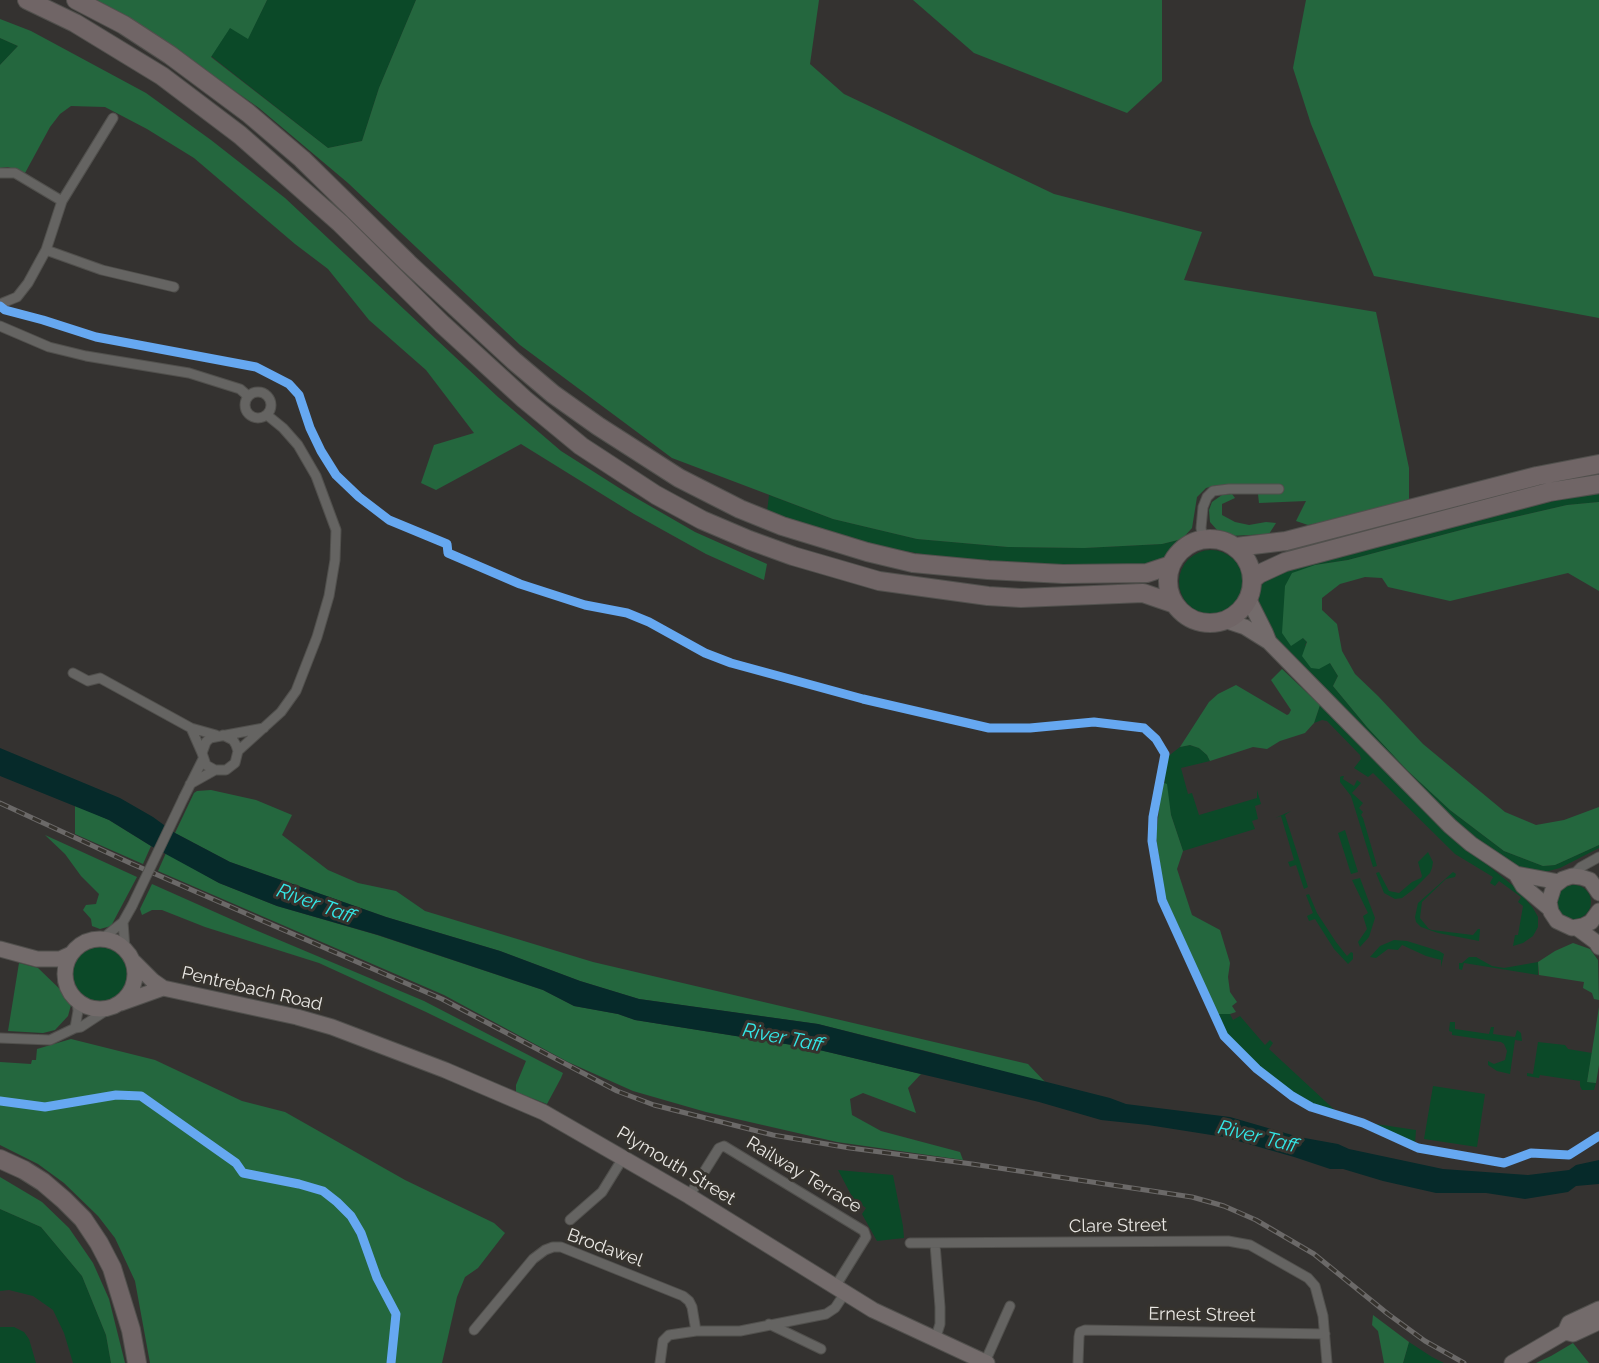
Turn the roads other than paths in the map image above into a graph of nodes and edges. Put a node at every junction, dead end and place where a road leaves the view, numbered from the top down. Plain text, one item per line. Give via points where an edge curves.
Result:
1 (27, 0) edge
2 (76, 0) edge
3 (113, 118) dead end
4 (0, 173) edge
5 (62, 201) junction
6 (46, 250) junction
7 (174, 287) dead end
8 (0, 304) edge
9 (0, 326) edge
10 (248, 396) junction
11 (267, 415) junction
12 (1599, 464) edge
13 (1599, 484) edge
14 (1279, 489) dead end
15 (1203, 539) junction
16 (1236, 547) junction
17 (1171, 565) junction
18 (1252, 580) junction
19 (1248, 598) junction
20 (1175, 604) junction
21 (1224, 620) junction
22 (1269, 642) junction
23 (73, 673) dead end
24 (190, 728) junction
25 (264, 728) junction
26 (219, 735) junction
27 (238, 751) junction
28 (202, 756) junction
29 (215, 770) junction
30 (190, 784) junction
31 (1599, 857) edge
32 (1516, 874) junction
33 (1566, 879) junction
34 (1598, 887) edge
35 (1550, 908) junction
36 (1599, 910) edge
37 (123, 922) junction
38 (1577, 928) junction
39 (102, 939) junction
40 (1599, 947) edge
41 (0, 949) edge
42 (125, 949) junction
43 (71, 954) junction
44 (37, 959) junction
45 (134, 962) junction
46 (163, 988) junction
47 (74, 996) junction
48 (115, 1005) junction
49 (75, 1028) junction
50 (333, 1028) joint
51 (0, 1038) edge
52 (623, 1158) junction
53 (0, 1159) edge
54 (689, 1196) junction
55 (570, 1220) dead end
56 (910, 1244) dead end
57 (934, 1244) junction
58 (840, 1290) junction
59 (1010, 1306) dead end
60 (1599, 1309) edge
61 (1599, 1322) edge
62 (769, 1324) junction
63 (474, 1330) dead end
64 (696, 1331) junction
65 (1565, 1332) junction
66 (1325, 1334) junction
67 (935, 1340) junction
68 (821, 1349) dead end
69 (137, 1363) edge
70 (660, 1363) edge
71 (986, 1363) edge
72 (1078, 1363) edge
73 (1327, 1363) edge
74 (1512, 1363) edge

1 - 20 highway via 75,23 162,76 231,128 291,178 532,406 581,446 702,520 793,556 879,581 1021,598 1143,593
2 - 17 highway via 170,55 248,113 302,159 514,361 598,426 679,478 782,526 914,562 1063,574 1147,573
3 - 5 street
4 - 5 street via 15,173
5 - 6 street
6 - 7 street via 102,270
6 - 8 street via 17,297
9 - 10 street via 49,347 189,372 240,389
10 - 11 street via 248,414 259,418
10 - 11 street via 260,392 268,396 272,403
11 - 25 street via 298,445 316,476 336,530 329,596 308,665 296,691
12 - 16 highway via 1537,476 1286,541
13 - 18 highway via 1550,492 1285,562
14 - 15 street via 1214,491 1203,507
15 - 16 highway
15 - 17 highway via 1183,549
16 - 18 highway via 1246,560
17 - 20 highway via 1169,592
18 - 19 highway
19 - 21 highway
19 - 22 main road
20 - 21 highway via 1195,620
21 - 22 main road
22 - 32 main road via 1450,826
23 - 24 street via 88,681 100,678
24 - 26 street
24 - 28 street
25 - 26 street
25 - 27 street
26 - 27 street via 233,740
26 - 28 street via 206,742
27 - 29 street via 231,768
28 - 29 street
28 - 30 street
29 - 30 street
30 - 37 street, bridge
31 - 33 street
32 - 33 main road
32 - 35 main road via 1523,886
33 - 34 main road via 1581,877
33 - 35 main road via 1551,892
35 - 38 main road via 1557,921
36 - 38 main road via 1591,922
37 - 39 street
37 - 42 street
38 - 40 main road
39 - 42 main road
39 - 43 main road via 86,942
41 - 44 main road
42 - 45 main road
43 - 44 main road via 60,959
43 - 47 main road via 65,975
44 - 47 main road
45 - 46 main road, Pentrebach Road
45 - 48 main road via 133,986
46 - 48 main road, Pentrebach Road
46 - 50 main road, Pentrebach Road
47 - 48 main road via 88,1007
47 - 49 street via 78,1011
48 - 49 street
49 - 51 street via 50,1040
50 - 52 main road, Plymouth Street via 522,1102
52 - 54 main road, Plymouth Street
52 - 55 street via 602,1192
53 - 69 highway via 50,1188 83,1220 99,1243 112,1268
54 - 58 main road, Plymouth Street
54 - 58 street, Railway Terrace via 718,1148 724,1146 864,1231 866,1237
56 - 57 street, Clare Street
57 - 66 street, Clare Street via 1228,1241 1250,1245 1308,1278 1315,1286
57 - 67 street via 940,1307
58 - 62 street via 831,1312
58 - 67 main road, Plymouth Street
59 - 71 street
60 - 65 main road via 1569,1323
61 - 65 main road via 1573,1334
62 - 64 street via 740,1331
62 - 68 street
63 - 64 street, Brodawel via 533,1259 545,1250 561,1247 683,1296 692,1307
64 - 70 street via 669,1335 663,1341
65 - 74 main road
66 - 72 street, Ernest Street via 1085,1330 1080,1332
66 - 73 street
67 - 71 main road, Plymouth Street

